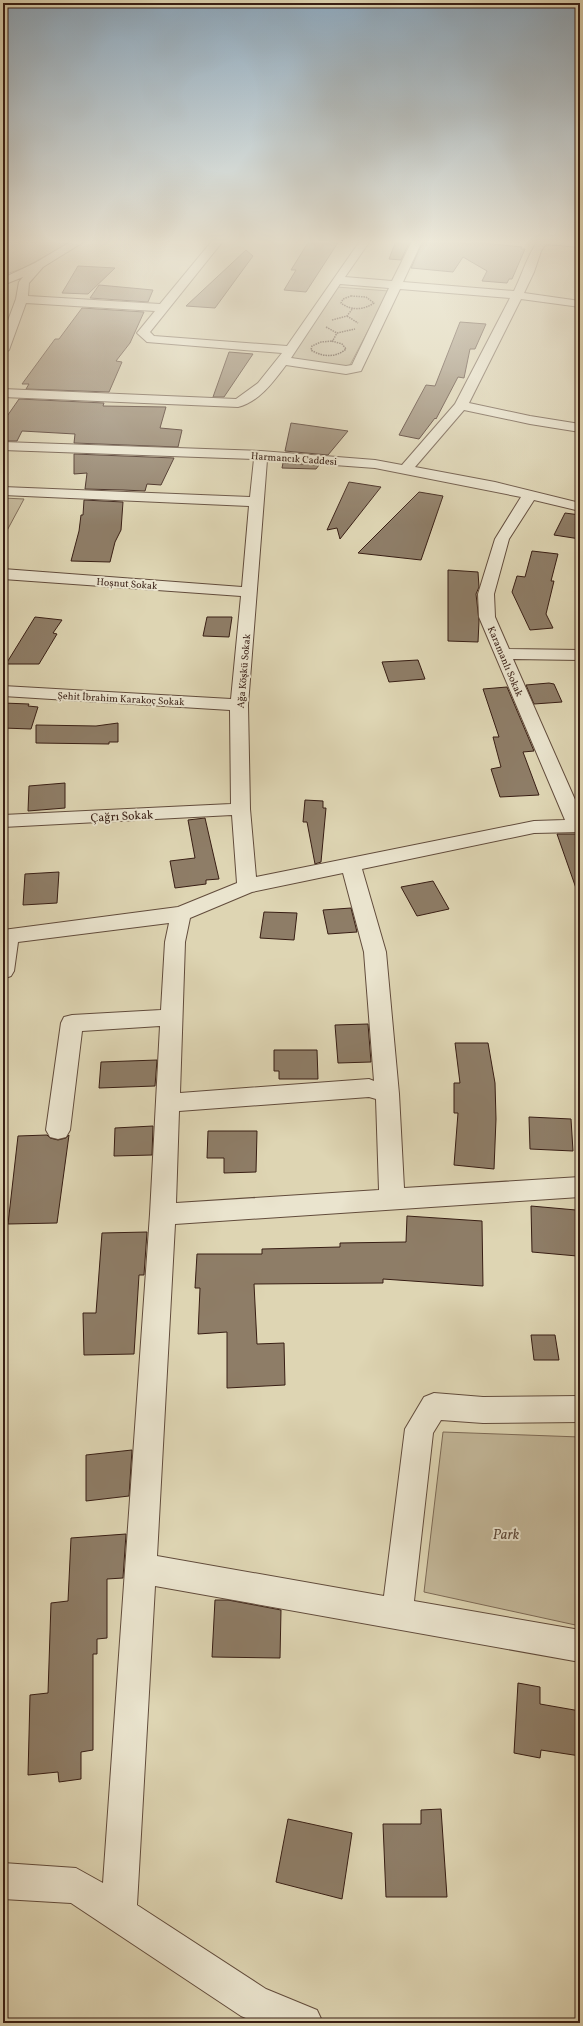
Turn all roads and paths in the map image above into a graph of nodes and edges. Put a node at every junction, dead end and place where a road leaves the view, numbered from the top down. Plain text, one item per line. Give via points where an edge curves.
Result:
1 (8, 336) edge
2 (147, 336) edge
3 (300, 336) edge
4 (336, 336) edge
5 (372, 336) edge
6 (496, 336) edge
7 (332, 342) junction
8 (3, 350) edge
9 (287, 355) junction
10 (3, 393) edge
11 (461, 405) junction
12 (580, 428) edge
13 (3, 446) edge
14 (261, 455) junction
15 (406, 469) junction
16 (3, 491) edge
17 (530, 494) junction
18 (258, 502) junction
19 (580, 506) edge
20 (3, 574) edge
21 (250, 592) junction
22 (503, 654) junction
23 (580, 655) edge
24 (3, 691) edge
25 (239, 705) junction
26 (241, 809) junction
27 (3, 821) edge
28 (579, 826) edge
29 (351, 865) junction
30 (247, 886) junction
31 (181, 914) junction
32 (5, 937) edge
33 (3, 971) edge
34 (172, 1017) junction
35 (387, 1094) junction
36 (168, 1103) junction
37 (58, 1130) dead end
38 (580, 1187) edge
39 (392, 1199) junction
40 (163, 1214) junction
41 (580, 1409) edge
42 (141, 1568) junction
43 (397, 1613) junction
44 (580, 1646) edge
45 (3, 1881) edge
46 (119, 1915) junction
47 (304, 2023) edge

1 - 8 street
2 - 9 street via 152,339
3 - 9 street
4 - 7 path
5 - 9 street via 357,368 346,370
6 - 11 street
7 - 7 path via 318,343 311,348 315,353 326,355 345,351 343,344
9 - 10 street via 247,400 238,403
11 - 12 street
11 - 15 street
13 - 14 street, Harmancık Caddesi
14 - 15 street, Harmancık Caddesi
14 - 18 street, Ağa Köşkü Sokak
15 - 17 street, Harmancık Caddesi
16 - 18 street
17 - 19 street, Harmancık Caddesi
17 - 22 street, Karamanlı Sokak via 502,540 486,594 487,617
18 - 21 street, Ağa Köşkü Sokak
20 - 21 street, Hoşnut Sokak
21 - 25 street, Ağa Köşkü Sokak
22 - 23 street
22 - 28 street, Karamanlı Sokak
24 - 25 street, Şehit İbrahim Karakoç Sokak
25 - 26 street, Ağa Köşkü Sokak
26 - 27 street, Çağrı Sokak
26 - 30 street, Ağa Köşkü Sokak
28 - 29 street via 534,827
29 - 30 street
29 - 35 street via 375,952
30 - 31 street
31 - 32 street
31 - 34 street via 175,942
32 - 33 street
34 - 36 street
34 - 37 street via 72,1023
35 - 36 street via 369,1088
35 - 39 street
36 - 40 street
38 - 39 street
39 - 40 street
40 - 42 street
41 - 43 street via 483,1410 434,1406 420,1429
42 - 43 street
42 - 46 street
43 - 44 street
45 - 46 street via 76,1886
46 - 47 street via 254,2003

